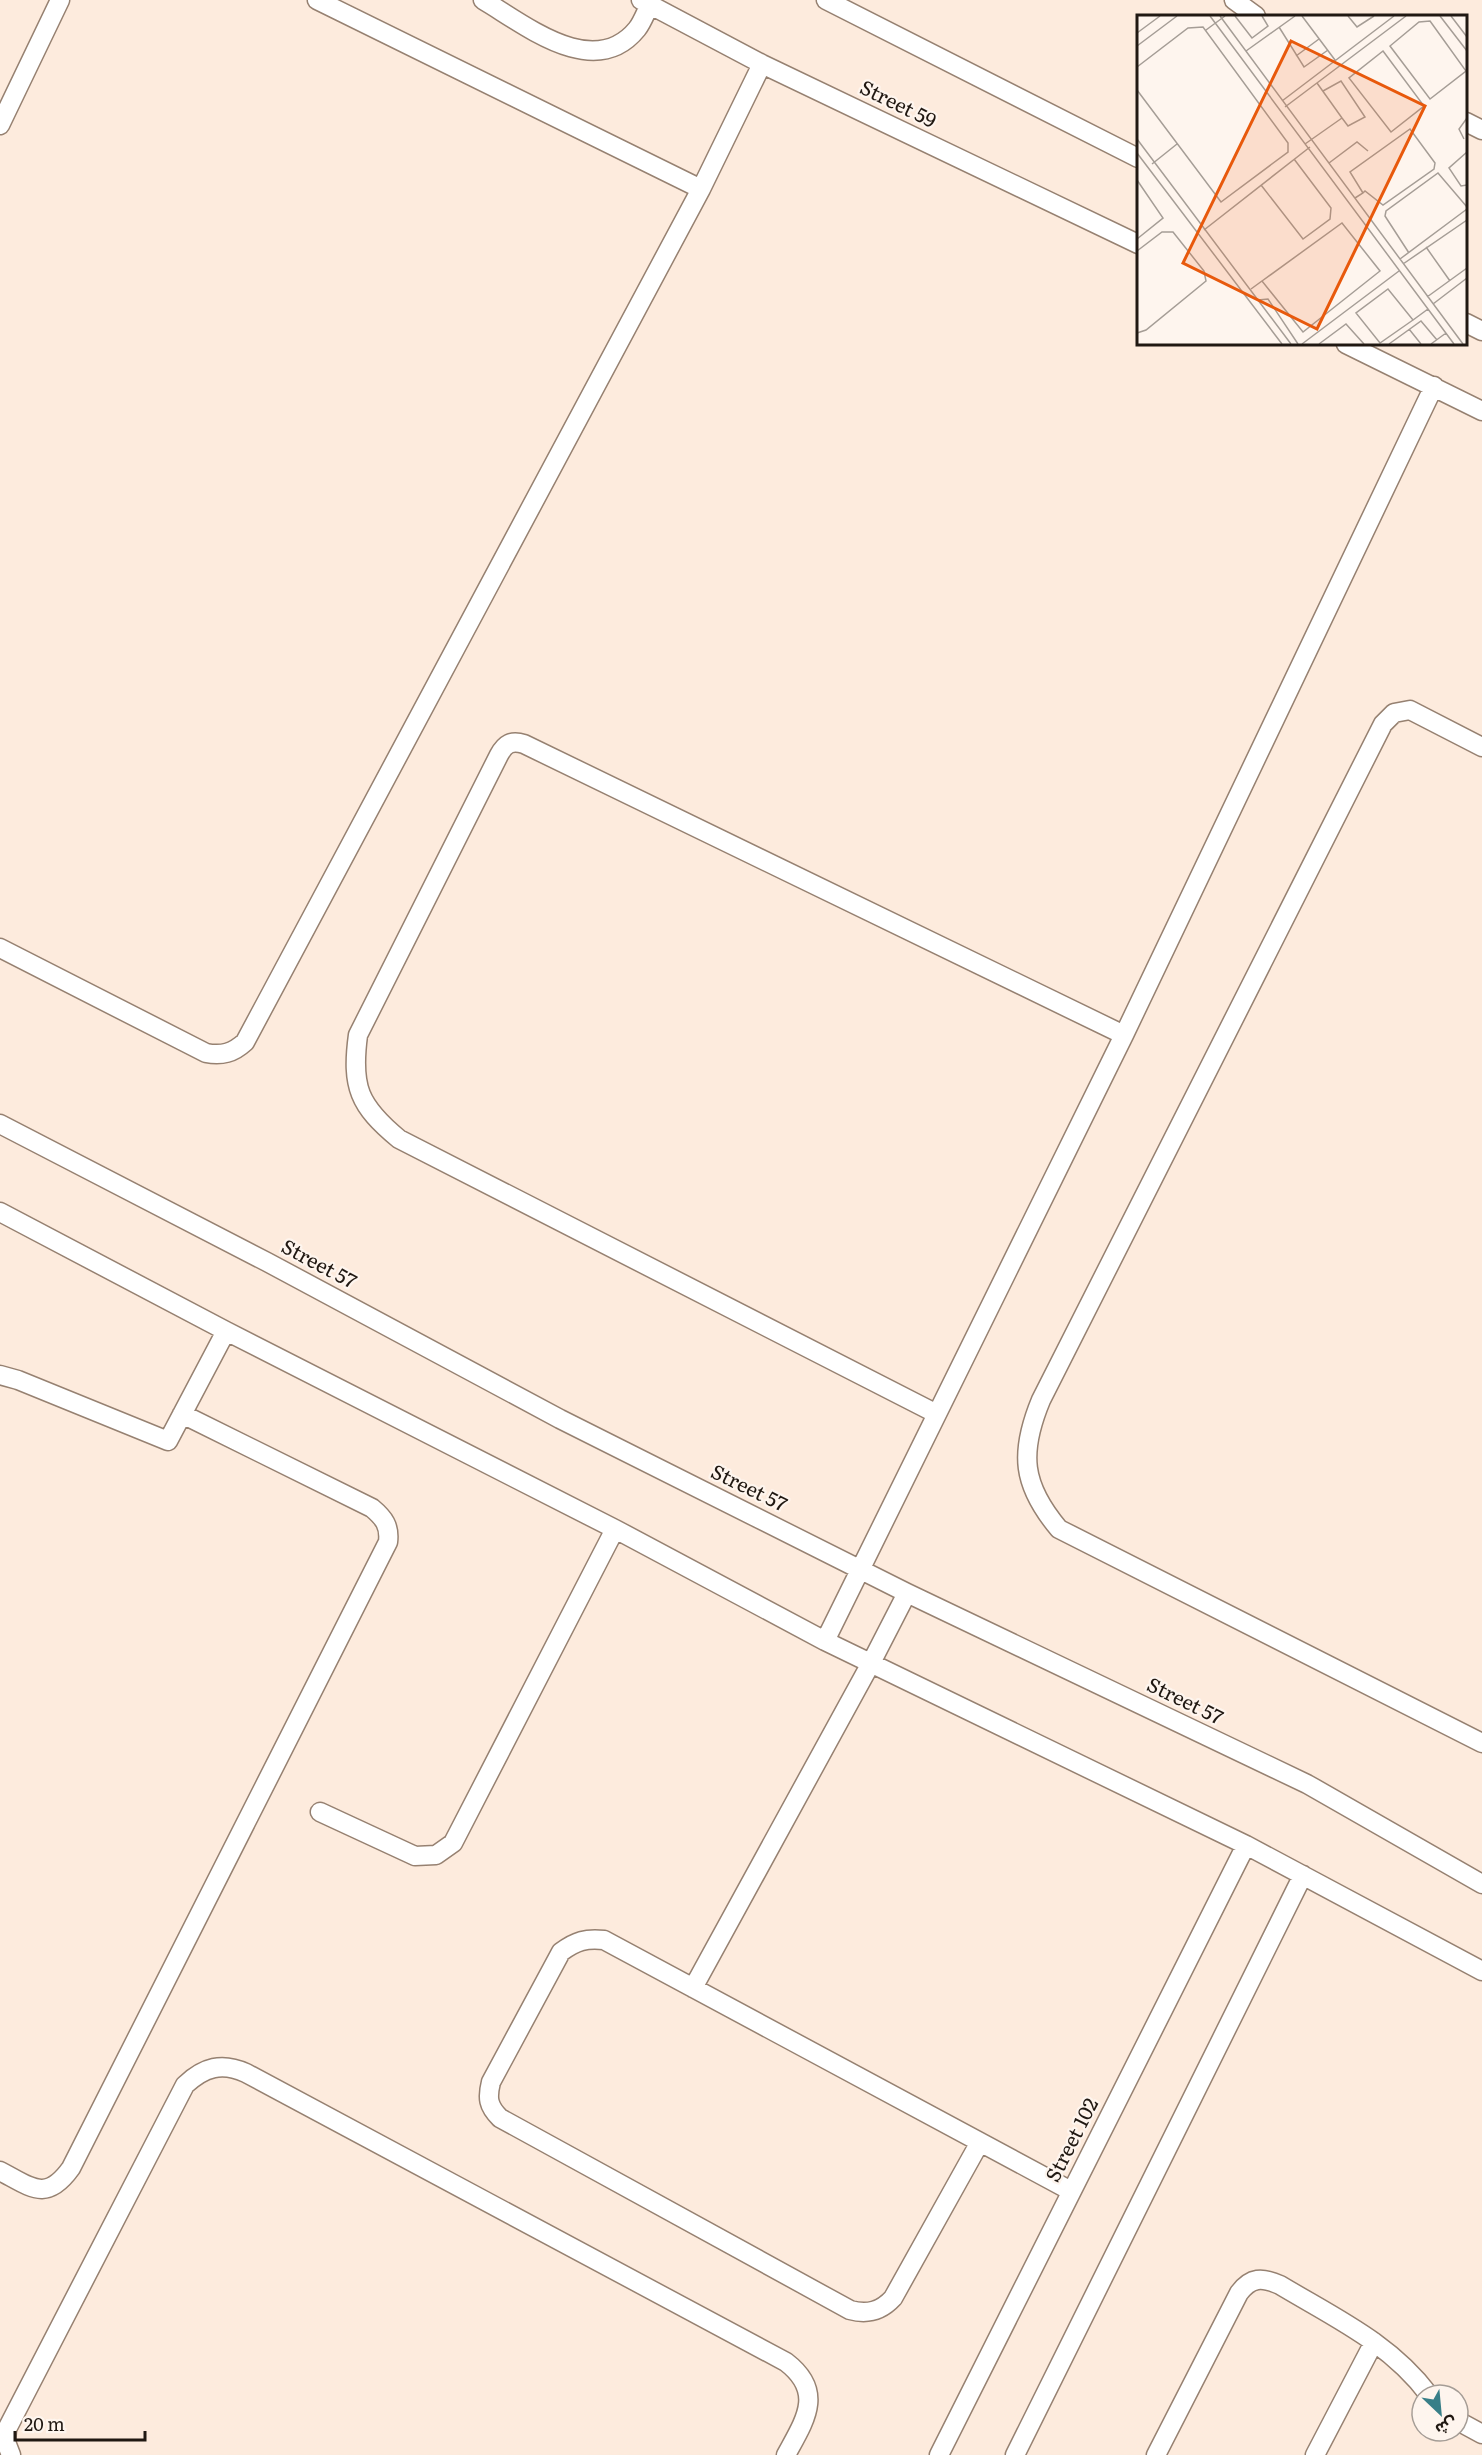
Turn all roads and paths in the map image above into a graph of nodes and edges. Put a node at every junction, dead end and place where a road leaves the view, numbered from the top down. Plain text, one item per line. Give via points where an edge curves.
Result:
1 (60, 0) edge
2 (317, 0) edge
3 (483, 0) edge
4 (826, 0) edge
5 (1234, 0) edge
6 (645, 2) edge
7 (1255, 15) edge
8 (762, 63) junction
9 (1467, 122) edge
10 (0, 125) edge
11 (1482, 130) edge
12 (1137, 157) edge
13 (701, 189) junction
14 (1137, 244) edge
15 (1467, 324) edge
16 (1482, 332) edge
17 (1348, 345) edge
18 (1434, 386) junction
19 (1482, 411) edge
20 (1482, 747) edge
21 (0, 948) edge
22 (1124, 1035) junction
23 (0, 1124) edge
24 (0, 1212) edge
25 (226, 1331) junction
26 (0, 1375) edge
27 (182, 1414) junction
28 (937, 1414) junction
29 (615, 1529) junction
30 (861, 1569) junction
31 (907, 1593) junction
32 (825, 1641) junction
33 (871, 1663) junction
34 (1482, 1743) edge
35 (320, 1812) dead end
36 (1246, 1845) junction
37 (1303, 1875) junction
38 (1482, 1884) edge
39 (1482, 1971) edge
40 (693, 1988) junction
41 (980, 2142) junction
42 (0, 2170) edge
43 (1071, 2191) junction
44 (1374, 2342) junction
45 (1419, 2383) edge
46 (11, 2455) edge
47 (786, 2455) edge
48 (939, 2455) edge
49 (1015, 2455) edge
50 (1156, 2455) edge
51 (1315, 2455) edge

1 - 10 lane
2 - 13 lane
3 - 6 lane via 567,48 586,52 605,50 622,42 637,29
4 - 12 lane
5 - 7 lane
6 - 8 lane, Street 59
8 - 13 lane
8 - 14 lane, Street 59
9 - 11 lane
13 - 21 lane via 245,1042 227,1053 207,1053
15 - 16 lane
17 - 18 lane
18 - 19 lane
18 - 22 lane
20 - 34 lane via 1410,710 1394,713 1383,724 1041,1400 1030,1426 1026,1454 1030,1482 1041,1508 1059,1529
22 - 28 lane
22 - 28 lane via 514,742 504,746 499,755 358,1035 354,1065 360,1094 376,1120 399,1139
23 - 30 lane, Street 57 via 560,1419
24 - 25 lane
25 - 27 lane
25 - 29 lane
26 - 27 lane via 168,1441
27 - 42 lane via 372,1508 386,1523 388,1542 70,2168 56,2186 46,2190 35,2189
28 - 30 lane
29 - 32 lane
29 - 35 lane via 453,1843 436,1855 415,1856
30 - 31 lane, Street 57
30 - 32 lane
31 - 33 lane
31 - 38 lane, Street 57 via 1307,1784
32 - 33 lane
33 - 36 lane
33 - 40 lane
36 - 37 lane
36 - 43 lane, Street 102
37 - 39 lane
37 - 49 lane
40 - 41 lane
40 - 41 lane via 604,1940 588,1938 573,1942 553,1965 492,2082 490,2108 500,2118 861,2313 885,2307 893,2298
41 - 43 lane
43 - 48 lane, Street 102
44 - 45 lane via 1404,2365
44 - 50 lane via 1268,2279 1246,2284
44 - 51 lane
46 - 47 lane via 6,2442 8,2429 185,2085 195,2075 220,2066 246,2073 786,2362 804,2380 809,2405

